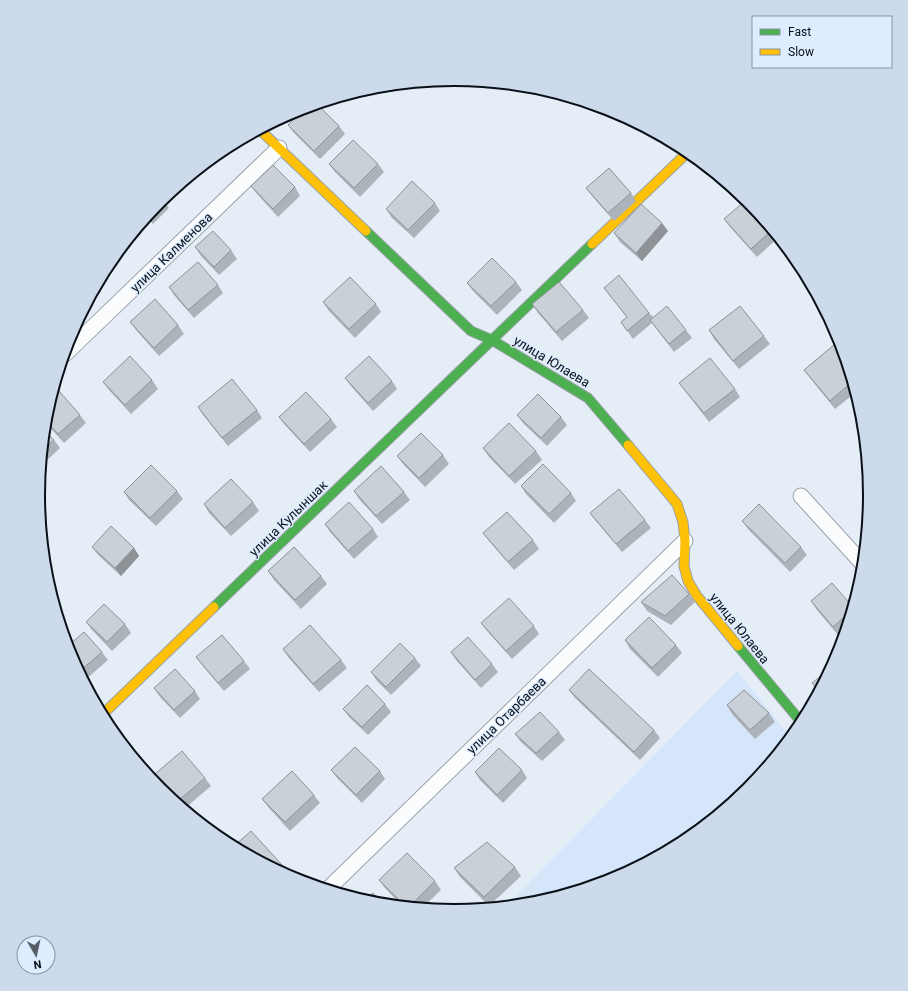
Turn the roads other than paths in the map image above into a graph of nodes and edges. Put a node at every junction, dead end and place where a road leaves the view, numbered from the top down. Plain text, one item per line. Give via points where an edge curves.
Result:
1 (264, 134) edge
2 (279, 148) junction
3 (683, 157) edge
4 (492, 340) junction
5 (74, 346) edge
6 (801, 496) dead end
7 (685, 541) junction
8 (858, 559) edge
9 (107, 711) edge
10 (797, 717) edge
11 (331, 886) edge

1 - 2 street, улица Юлаева
2 - 4 street, улица Юлаева via 471,331
2 - 5 street, улица Калменова
3 - 4 street, улица Кулыншак
4 - 7 street, улица Юлаева via 588,398 677,504 683,522
4 - 9 street, улица Кулыншак
6 - 8 street
7 - 10 street, улица Юлаева via 684,566 688,581 697,596
7 - 11 street, улица Отарбаева

